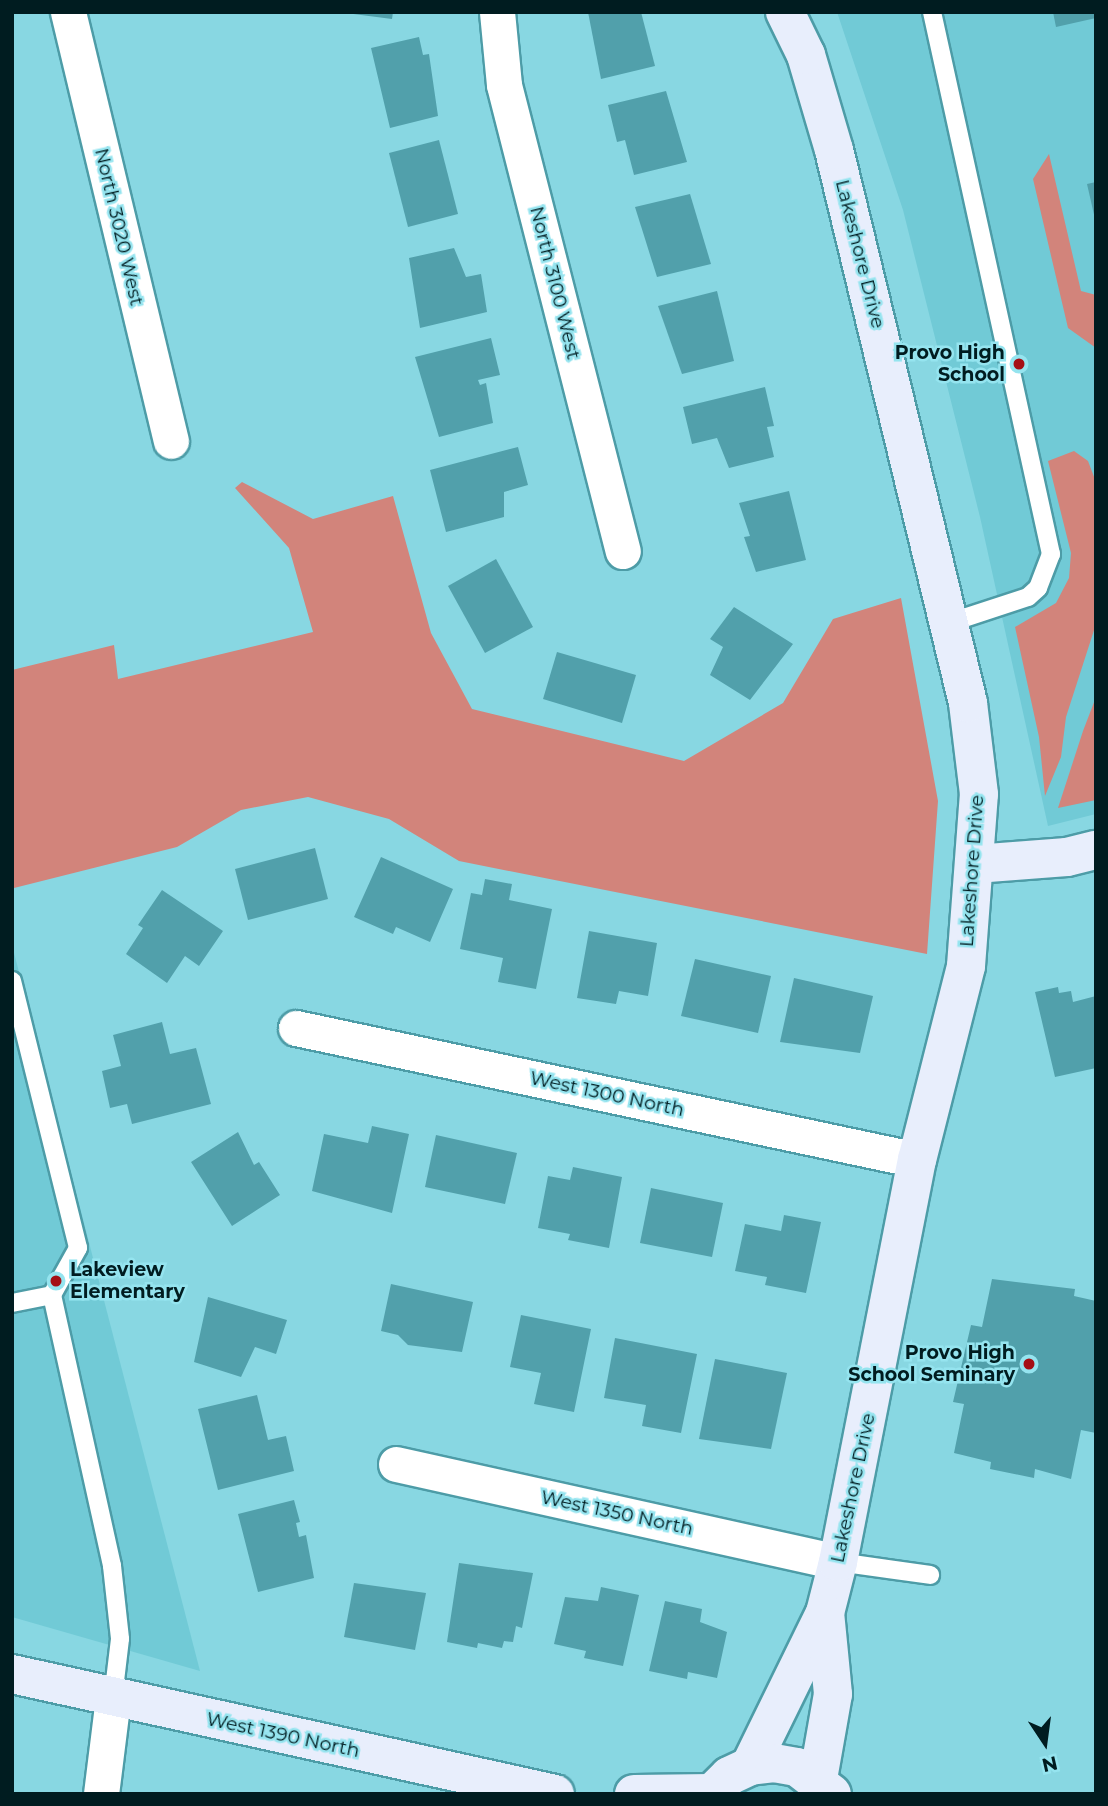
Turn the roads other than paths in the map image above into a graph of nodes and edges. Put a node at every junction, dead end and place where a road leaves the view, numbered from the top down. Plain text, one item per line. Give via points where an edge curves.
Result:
1 (68, 12) edge
2 (497, 12) edge
3 (785, 12) edge
4 (932, 12) edge
5 (170, 441) dead end
6 (623, 551) dead end
7 (949, 623) junction
8 (1096, 849) edge
9 (975, 864) junction
10 (12, 981) edge
11 (296, 1028) dead end
12 (918, 1160) junction
13 (52, 1295) junction
14 (12, 1303) edge
15 (396, 1464) dead end
16 (838, 1562) junction
17 (930, 1575) dead end
18 (825, 1613) junction
19 (12, 1674) edge
20 (113, 1698) junction
21 (750, 1766) junction
22 (825, 1786) edge
23 (712, 1793) edge
24 (101, 1794) edge
25 (555, 1794) edge
26 (634, 1794) edge

1 - 5 street, North 3020 West
2 - 6 street, North 3100 West via 504,85
3 - 7 street, Lakeshore Drive via 806,55 834,150
4 - 7 lane via 1051,554 1038,588 1028,597
7 - 9 street, Lakeshore Drive via 968,703 979,794
8 - 9 street via 1067,857
9 - 12 street, Lakeshore Drive via 966,966
10 - 13 lane via 78,1248
11 - 12 street, West 1300 North
12 - 16 street, Lakeshore Drive
13 - 14 lane
13 - 20 lane via 112,1566 120,1639
15 - 16 street, West 1350 North
16 - 17 lane
16 - 18 street, Lakeshore Drive
18 - 21 street, Lakeshore Drive
18 - 22 street, Lakeshore Drive via 833,1694
19 - 20 street, West 1390 North
20 - 24 street
20 - 25 street, West 1390 North
21 - 22 street via 774,1763 797,1767
21 - 23 street via 729,1776
23 - 26 street

